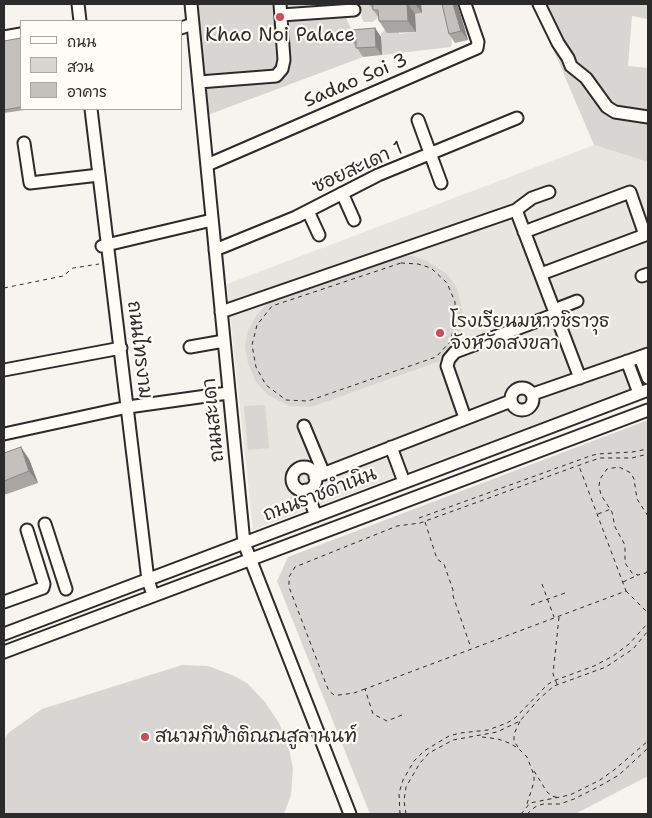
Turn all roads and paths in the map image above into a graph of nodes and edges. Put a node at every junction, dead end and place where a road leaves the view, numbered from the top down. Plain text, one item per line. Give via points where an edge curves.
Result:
1 (78, 4) edge
2 (191, 4) edge
3 (466, 4) edge
4 (539, 4) edge
5 (280, 10) edge
6 (354, 10) dead end
7 (80, 20) edge
8 (193, 24) junction
9 (182, 28) edge
10 (20, 34) edge
11 (4, 37) edge
12 (199, 82) junction
13 (91, 110) edge
14 (648, 117) edge
15 (517, 118) dead end
16 (418, 120) dead end
17 (24, 143) dead end
18 (431, 154) junction
19 (207, 165) junction
20 (99, 175) junction
21 (441, 183) dead end
22 (549, 192) dead end
23 (342, 193) junction
24 (516, 210) junction
25 (308, 211) junction
26 (212, 220) junction
27 (354, 220) dead end
28 (524, 232) junction
29 (319, 235) dead end
30 (647, 235) edge
31 (105, 245) junction
32 (215, 250) junction
33 (110, 262) junction
34 (541, 274) junction
35 (4, 288) edge
36 (577, 301) dead end
37 (272, 306) joint
38 (221, 312) junction
39 (555, 312) junction
40 (224, 341) junction
41 (190, 347) dead end
42 (121, 348) junction
43 (644, 355) edge
44 (627, 361) junction
45 (4, 370) edge
46 (580, 378) junction
47 (648, 378) edge
48 (644, 392) edge
49 (228, 393) junction
50 (532, 394) junction
51 (511, 401) junction
52 (128, 407) junction
53 (648, 410) edge
54 (465, 418) junction
55 (304, 426) dead end
56 (4, 434) edge
57 (391, 447) junction
58 (648, 449) edge
59 (648, 454) edge
60 (579, 465) junction
61 (320, 476) junction
62 (404, 482) junction
63 (306, 490) junction
64 (610, 509) junction
65 (597, 514) junction
66 (316, 516) junction
67 (648, 516) edge
68 (419, 518) dead end
69 (424, 522) junction
70 (45, 524) dead end
71 (27, 530) dead end
72 (648, 535) edge
73 (244, 542) junction
74 (648, 545) edge
75 (250, 559) junction
76 (648, 569) edge
77 (638, 575) junction
78 (148, 580) junction
79 (622, 582) junction
80 (542, 584) dead end
81 (66, 589) dead end
82 (626, 591) junction
83 (565, 593) dead end
84 (153, 595) junction
85 (4, 602) edge
86 (531, 605) dead end
87 (648, 613) edge
88 (559, 616) junction
89 (554, 618) junction
90 (648, 623) edge
91 (648, 631) edge
92 (4, 634) edge
93 (471, 649) junction
94 (4, 652) edge
95 (558, 684) junction
96 (364, 689) junction
97 (402, 715) dead end
98 (520, 721) junction
99 (480, 736) junction
100 (648, 741) edge
101 (518, 748) junction
102 (648, 748) edge
103 (532, 767) junction
104 (560, 798) junction
105 (526, 808) junction
106 (350, 814) edge
107 (400, 814) edge
108 (406, 814) edge
109 (521, 814) edge
110 (527, 814) edge

1 - 7 street
2 - 8 street, ถนนสะเดา
3 - 19 street, Sadao Soi 3 via 477,48
4 - 14 street via 571,66 586,78 607,107 615,112
5 - 6 street
5 - 12 street via 284,60 276,76
8 - 9 street
8 - 12 street, ถนนสะเดา
10 - 11 street
12 - 19 street, ถนนสะเดา
13 - 20 street, ถนนไทรงาม
15 - 18 street, ซอยสะเดา 1
16 - 18 street
17 - 20 street via 30,183
18 - 21 street
18 - 23 street, ซอยสะเดา 1
19 - 26 street, ถนนสะเดา
20 - 31 street, ถนนไทรงาม
22 - 24 street via 532,198
23 - 25 street, ซอยสะเดา 1
23 - 27 street
24 - 28 street
24 - 38 street
25 - 29 street
25 - 32 street, ซอยสะเดา 1
26 - 31 street
26 - 32 street, ถนนสะเดา
28 - 30 street via 630,192
28 - 34 street
30 - 34 street
31 - 33 street, ถนนไทรงาม
32 - 38 street, ถนนสะเดา
33 - 35 path via 73,268 63,276
33 - 42 street, ถนนไทรงาม
34 - 39 street
36 - 39 street
37 - 37 path via 401,263 418,264 431,268 447,283 455,302 455,324 450,342 436,357 308,401 286,400 266,385 256,367 252,345 257,325
38 - 40 street, ถนนสะเดา
39 - 46 street
39 - 54 street via 455,352 449,359 447,366
40 - 41 street
40 - 49 street, ถนนสะเดา
42 - 45 street
42 - 52 street, ถนนไทรงาม
43 - 44 street
43 - 47 street
44 - 46 street
44 - 48 street
46 - 50 street
48 - 62 street, ถนนราชดำเนิน
49 - 52 street
49 - 73 street, ถนนสะเดา
50 - 51 street via 527,388 518,388
50 - 51 street via 533,401 525,410 517,408
51 - 54 street
52 - 56 street
52 - 78 street, ถนนไทรงาม
53 - 75 street, ถนนราชดำเนิน
54 - 57 street
55 - 61 street
57 - 61 street
57 - 62 street
58 - 68 path via 590,456
59 - 60 path via 632,458 600,458
60 - 65 path
60 - 69 path
61 - 63 street
61 - 63 street via 304,467 293,473 294,486
62 - 66 street, ถนนราชดำเนิน
63 - 66 street
64 - 65 path
64 - 67 path via 601,495 600,479 607,469 619,467 631,472 637,499
64 - 77 path via 625,545 625,563 632,573
65 - 79 path
66 - 73 street, ถนนราชดำเนิน
69 - 93 path via 438,559 444,564
69 - 96 path via 397,526 314,559 296,567 289,577 290,593 329,691 334,695 346,695
70 - 81 street
71 - 85 street via 43,588
72 - 74 path
73 - 75 street, ถนนสะเดา
73 - 78 street, ถนนราชดำเนิน
75 - 84 street, ถนนราชดำเนิน
75 - 106 street, ถนนสะเดา
76 - 77 path
77 - 79 path
78 - 84 street, ถนนไทรงาม
78 - 92 street, ถนนราชดำเนิน
79 - 82 path
80 - 89 path
82 - 87 path
82 - 88 path
83 - 86 path
84 - 94 street, ถนนราชดำเนิน
88 - 89 path
88 - 95 path via 553,674
89 - 93 path
90 - 107 path via 613,656 553,681 508,723 488,730 449,736 424,751 403,780 399,793
91 - 95 path via 633,649 606,667
93 - 96 path
95 - 98 path via 539,699
96 - 97 path via 373,714 387,721
98 - 99 path
98 - 101 path via 514,734
99 - 101 path via 498,739
99 - 108 path via 453,740 429,753 406,788
100 - 104 path via 600,780
101 - 103 path
102 - 110 path via 619,775 598,787 560,804 535,806
103 - 104 path via 547,792
103 - 105 path via 534,782
104 - 105 path via 530,803
105 - 109 path

